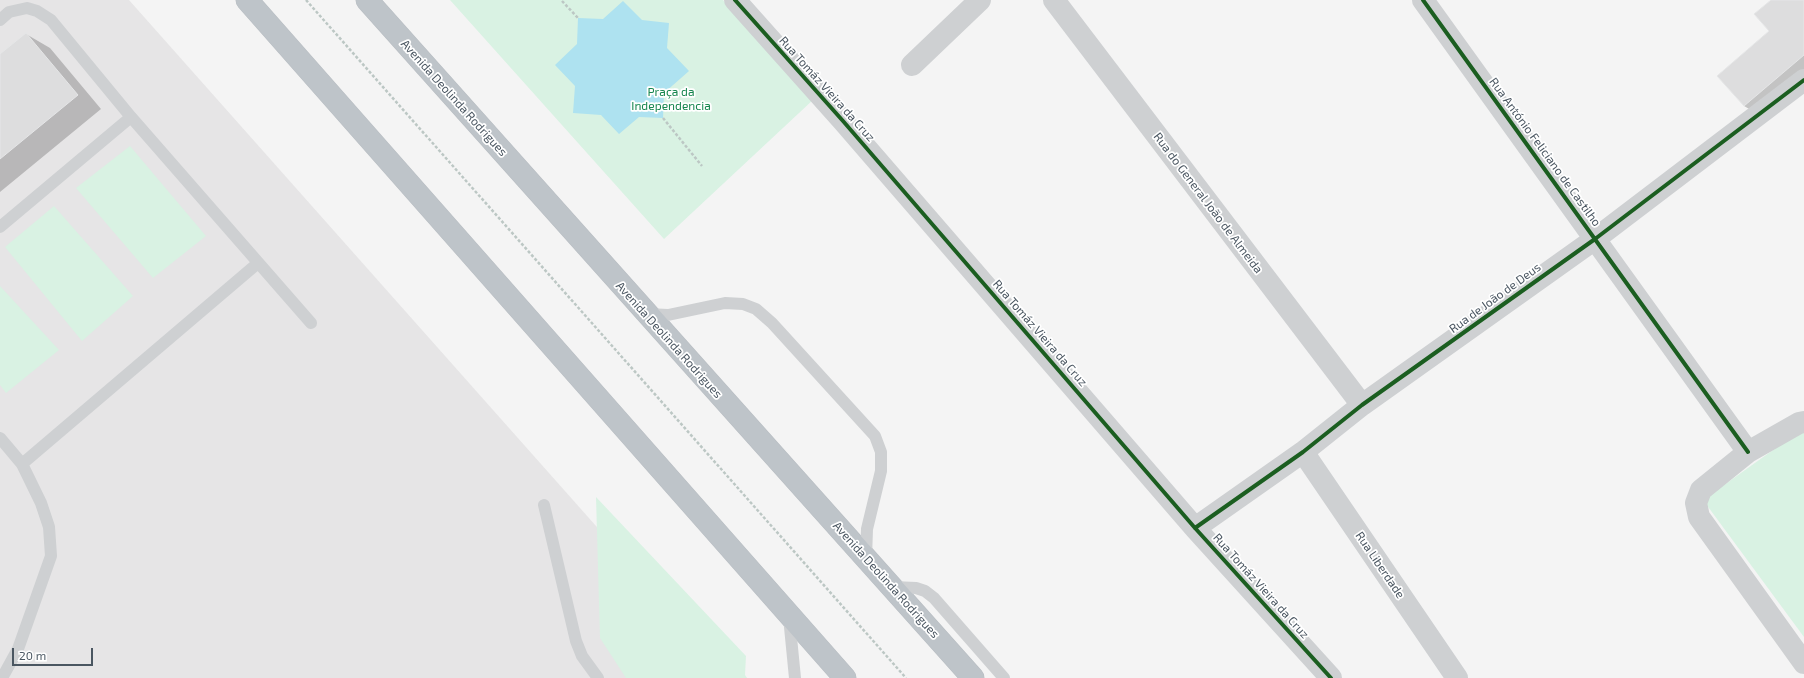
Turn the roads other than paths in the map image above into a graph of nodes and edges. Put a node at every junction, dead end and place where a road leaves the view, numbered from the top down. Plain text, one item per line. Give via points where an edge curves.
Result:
1 (247, 0) edge
2 (367, 0) edge
3 (735, 0) edge
4 (980, 0) edge
5 (1054, 0) edge
6 (1423, 0) edge
7 (0, 20) edge
8 (912, 65) dead end
9 (1804, 80) edge
10 (131, 117) junction
11 (0, 227) edge
12 (1595, 239) junction
13 (258, 263) junction
14 (646, 314) junction
15 (311, 323) dead end
16 (1362, 405) junction
17 (1804, 422) edge
18 (0, 438) edge
19 (1303, 452) junction
20 (1748, 452) junction
21 (22, 464) junction
22 (544, 505) dead end
23 (1195, 528) junction
24 (866, 558) junction
25 (893, 588) junction
26 (788, 614) junction
27 (1804, 663) edge
28 (2, 678) edge
29 (598, 678) edge
30 (795, 678) edge
31 (845, 678) edge
32 (973, 678) edge
33 (1004, 678) edge
34 (1331, 678) edge
35 (1457, 678) edge

1 - 26 highway
2 - 14 highway, Avenida Deolinda Rodrigues
3 - 23 street, Rua Tomáz Vieira da Cruz
4 - 8 street
5 - 16 street, Rua do General João de Almeida
6 - 12 street, Rua António Feliciano de Castilho
7 - 10 lane via 10,12 27,8 37,10 51,20
9 - 12 street, Rua de João de Deus
10 - 11 lane
10 - 13 lane
12 - 16 street, Rua de João de Deus
12 - 20 street, Rua António Feliciano de Castilho
13 - 15 lane
13 - 21 lane
14 - 24 highway, Avenida Deolinda Rodrigues
14 - 24 lane via 668,315 725,303 743,304 756,309 772,323 875,436 881,452 881,470 867,529
16 - 19 street, Rua de João de Deus
17 - 20 street
18 - 21 lane
19 - 23 street, Rua de João de Deus
19 - 35 street, Rua Liberdade
20 - 27 street via 1701,490 1696,503 1699,517
21 - 28 lane via 41,503 49,527 51,556 18,649
22 - 29 lane via 576,641 582,656
23 - 34 street, Rua Tomáz Vieira da Cruz
24 - 25 highway, Avenida Deolinda Rodrigues
25 - 32 highway, Avenida Deolinda Rodrigues
25 - 33 lane via 916,588 934,598
26 - 30 lane
26 - 31 highway

